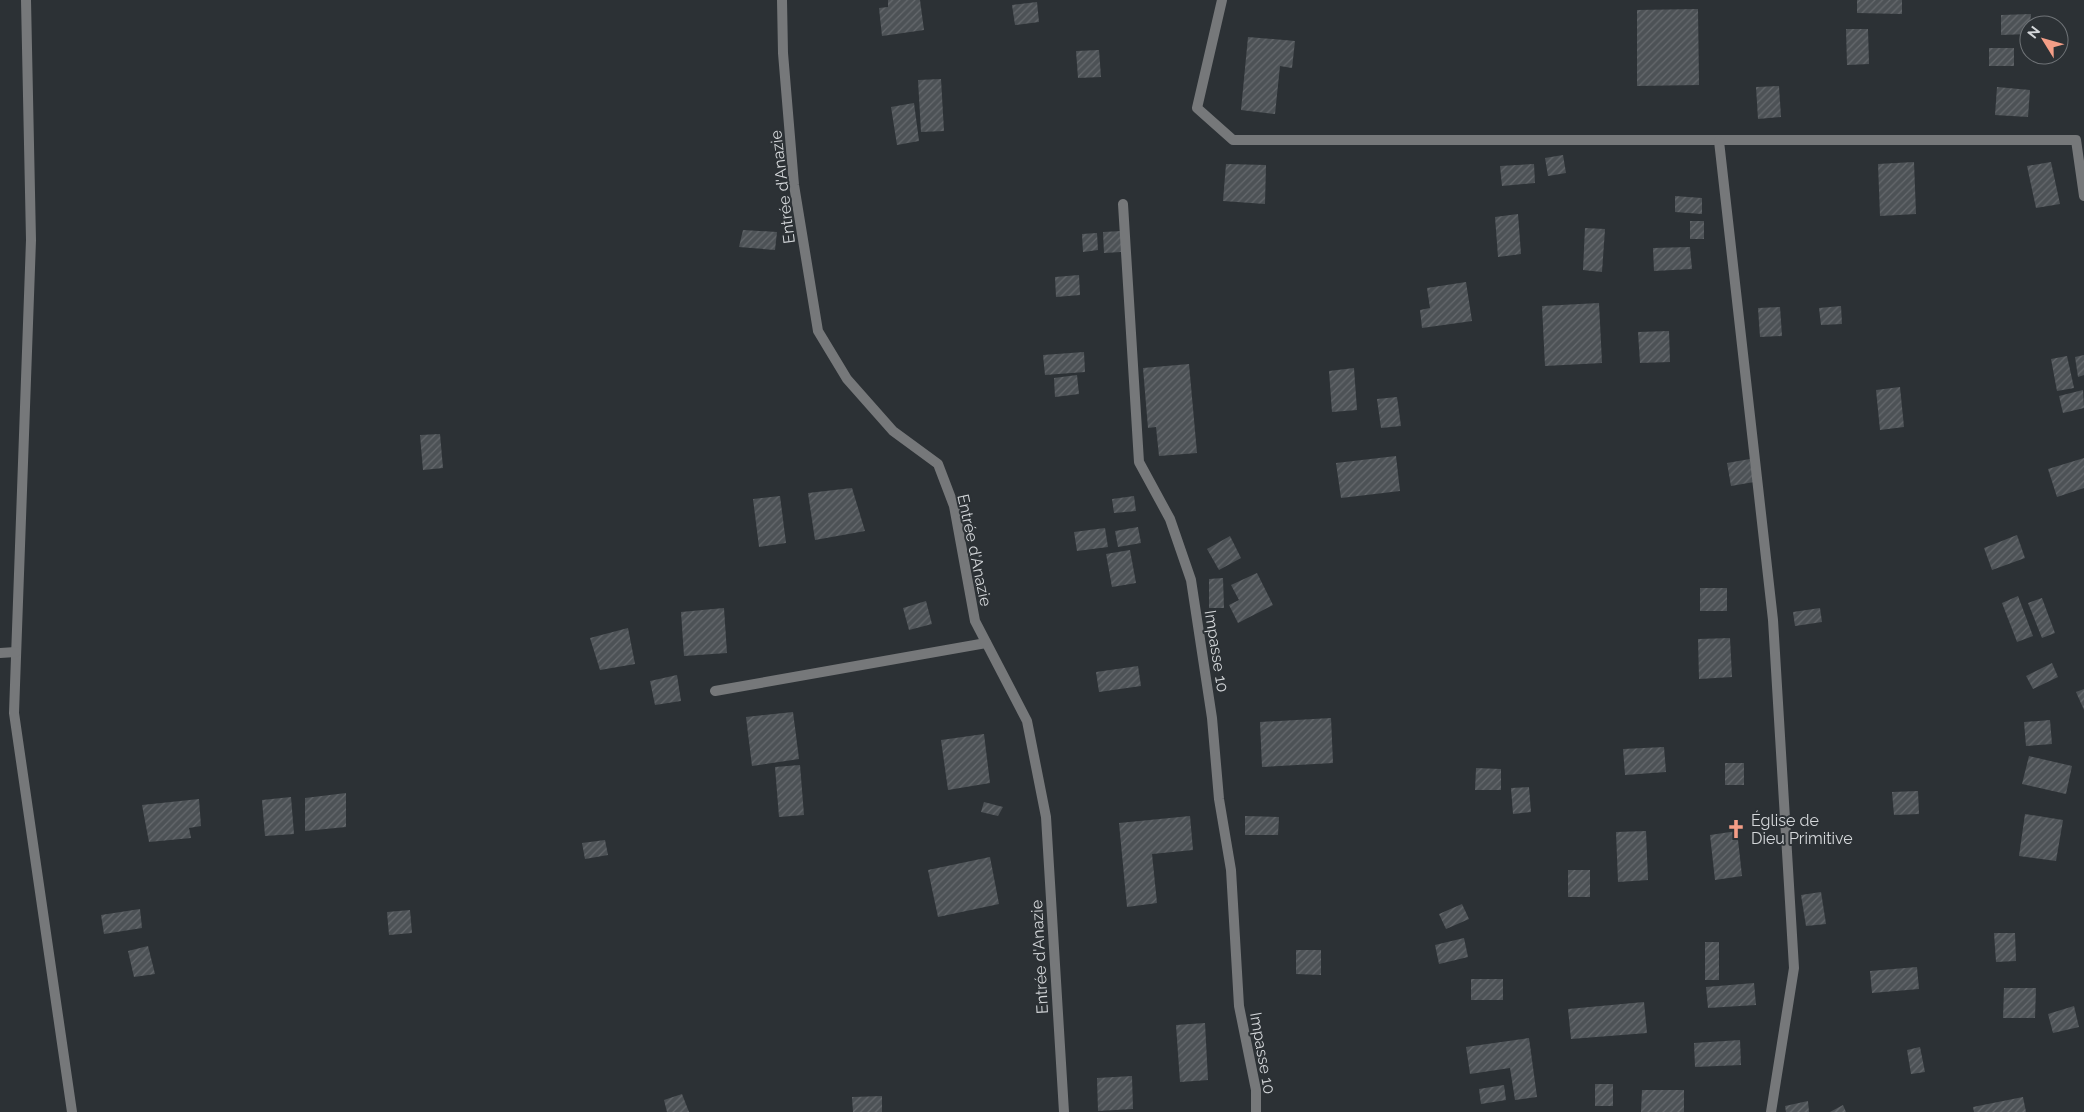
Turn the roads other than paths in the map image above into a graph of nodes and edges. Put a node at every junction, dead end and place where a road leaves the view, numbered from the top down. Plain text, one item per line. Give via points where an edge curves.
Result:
1 (26, 0) edge
2 (782, 0) edge
3 (1222, 0) edge
4 (1719, 140) junction
5 (2080, 140) edge
6 (2084, 196) edge
7 (1123, 204) dead end
8 (986, 643) junction
9 (16, 652) junction
10 (0, 653) edge
11 (715, 691) dead end
12 (72, 1112) edge
13 (1064, 1112) edge
14 (1256, 1112) edge
15 (1771, 1112) edge

1 - 9 street via 31,240
2 - 8 street, Entrée d'Anazie via 794,185 818,331 847,379 893,431 938,464 954,506 975,622
3 - 4 street via 1197,108 1233,140
4 - 5 street
4 - 15 street via 1773,620 1794,968
5 - 6 street
7 - 14 street, Impasse 10 via 1139,462 1170,519 1191,580 1231,870 1239,1006 1256,1090
8 - 11 street
8 - 13 street, Entrée d'Anazie via 1027,721 1046,817
9 - 10 street
9 - 12 street via 14,713

